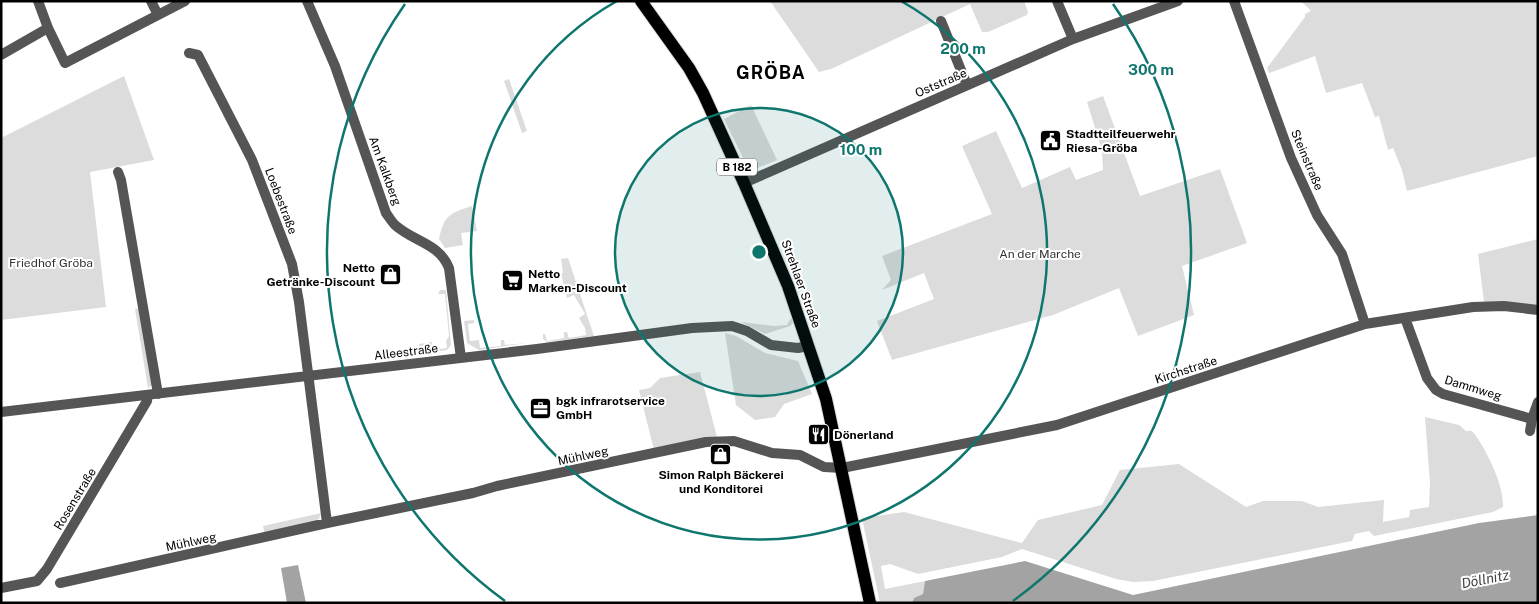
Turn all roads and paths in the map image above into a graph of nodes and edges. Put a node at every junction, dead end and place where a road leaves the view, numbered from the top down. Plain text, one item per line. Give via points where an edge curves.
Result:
1 (38, 1) edge
2 (151, 1) edge
3 (185, 1) edge
4 (307, 1) edge
5 (641, 1) edge
6 (1057, 1) edge
7 (1178, 1) edge
8 (1234, 1) edge
9 (158, 15) junction
10 (941, 21) dead end
11 (48, 28) junction
12 (1073, 39) junction
13 (189, 53) dead end
14 (1, 55) edge
15 (968, 85) junction
16 (118, 172) dead end
17 (744, 182) junction
18 (1538, 310) edge
19 (1405, 318) junction
20 (1364, 324) junction
21 (808, 346) junction
22 (461, 358) junction
23 (309, 376) junction
24 (153, 394) junction
25 (1538, 402) edge
26 (1, 412) edge
27 (1532, 419) junction
28 (1530, 431) dead end
29 (842, 468) junction
30 (327, 523) junction
31 (60, 583) dead end
32 (1, 588) edge
33 (870, 603) edge

1 - 11 street
2 - 9 street
3 - 9 street
4 - 22 street, Am Kalkberg via 335,66 386,213 395,225 435,247 445,258
5 - 17 main road, Strehlaer Straße / B 182 via 689,68
6 - 12 street
7 - 12 street, Oststraße
8 - 20 street, Steinstraße via 1292,158 1317,215 1342,254
9 - 11 street via 65,63
10 - 15 street
11 - 14 street
12 - 15 street, Oststraße
13 - 23 street, Loebestraße via 198,54 245,146 292,264
15 - 17 street, Oststraße
16 - 24 street
17 - 21 main road, Strehlaer Straße / B 182 via 788,286
18 - 19 street, Kirchstraße via 1473,307
19 - 20 street, Kirchstraße
19 - 27 street, Dammweg via 1427,378 1436,390
20 - 29 street, Kirchstraße via 1057,425
21 - 22 street, Alleestraße via 771,346 732,326 713,326
21 - 29 main road, Strehlaer Straße / B 182 via 826,399
22 - 23 street, Alleestraße
23 - 24 street, Alleestraße
23 - 30 street
24 - 26 street, Alleestraße
24 - 32 street, Rosenstraße via 47,569 37,581
25 - 27 street
27 - 28 street
29 - 30 street, Mühlweg via 824,467 800,455 772,453 734,441 706,442
29 - 33 main road, Strehlaer Straße / B 182
30 - 31 street, Mühlweg

